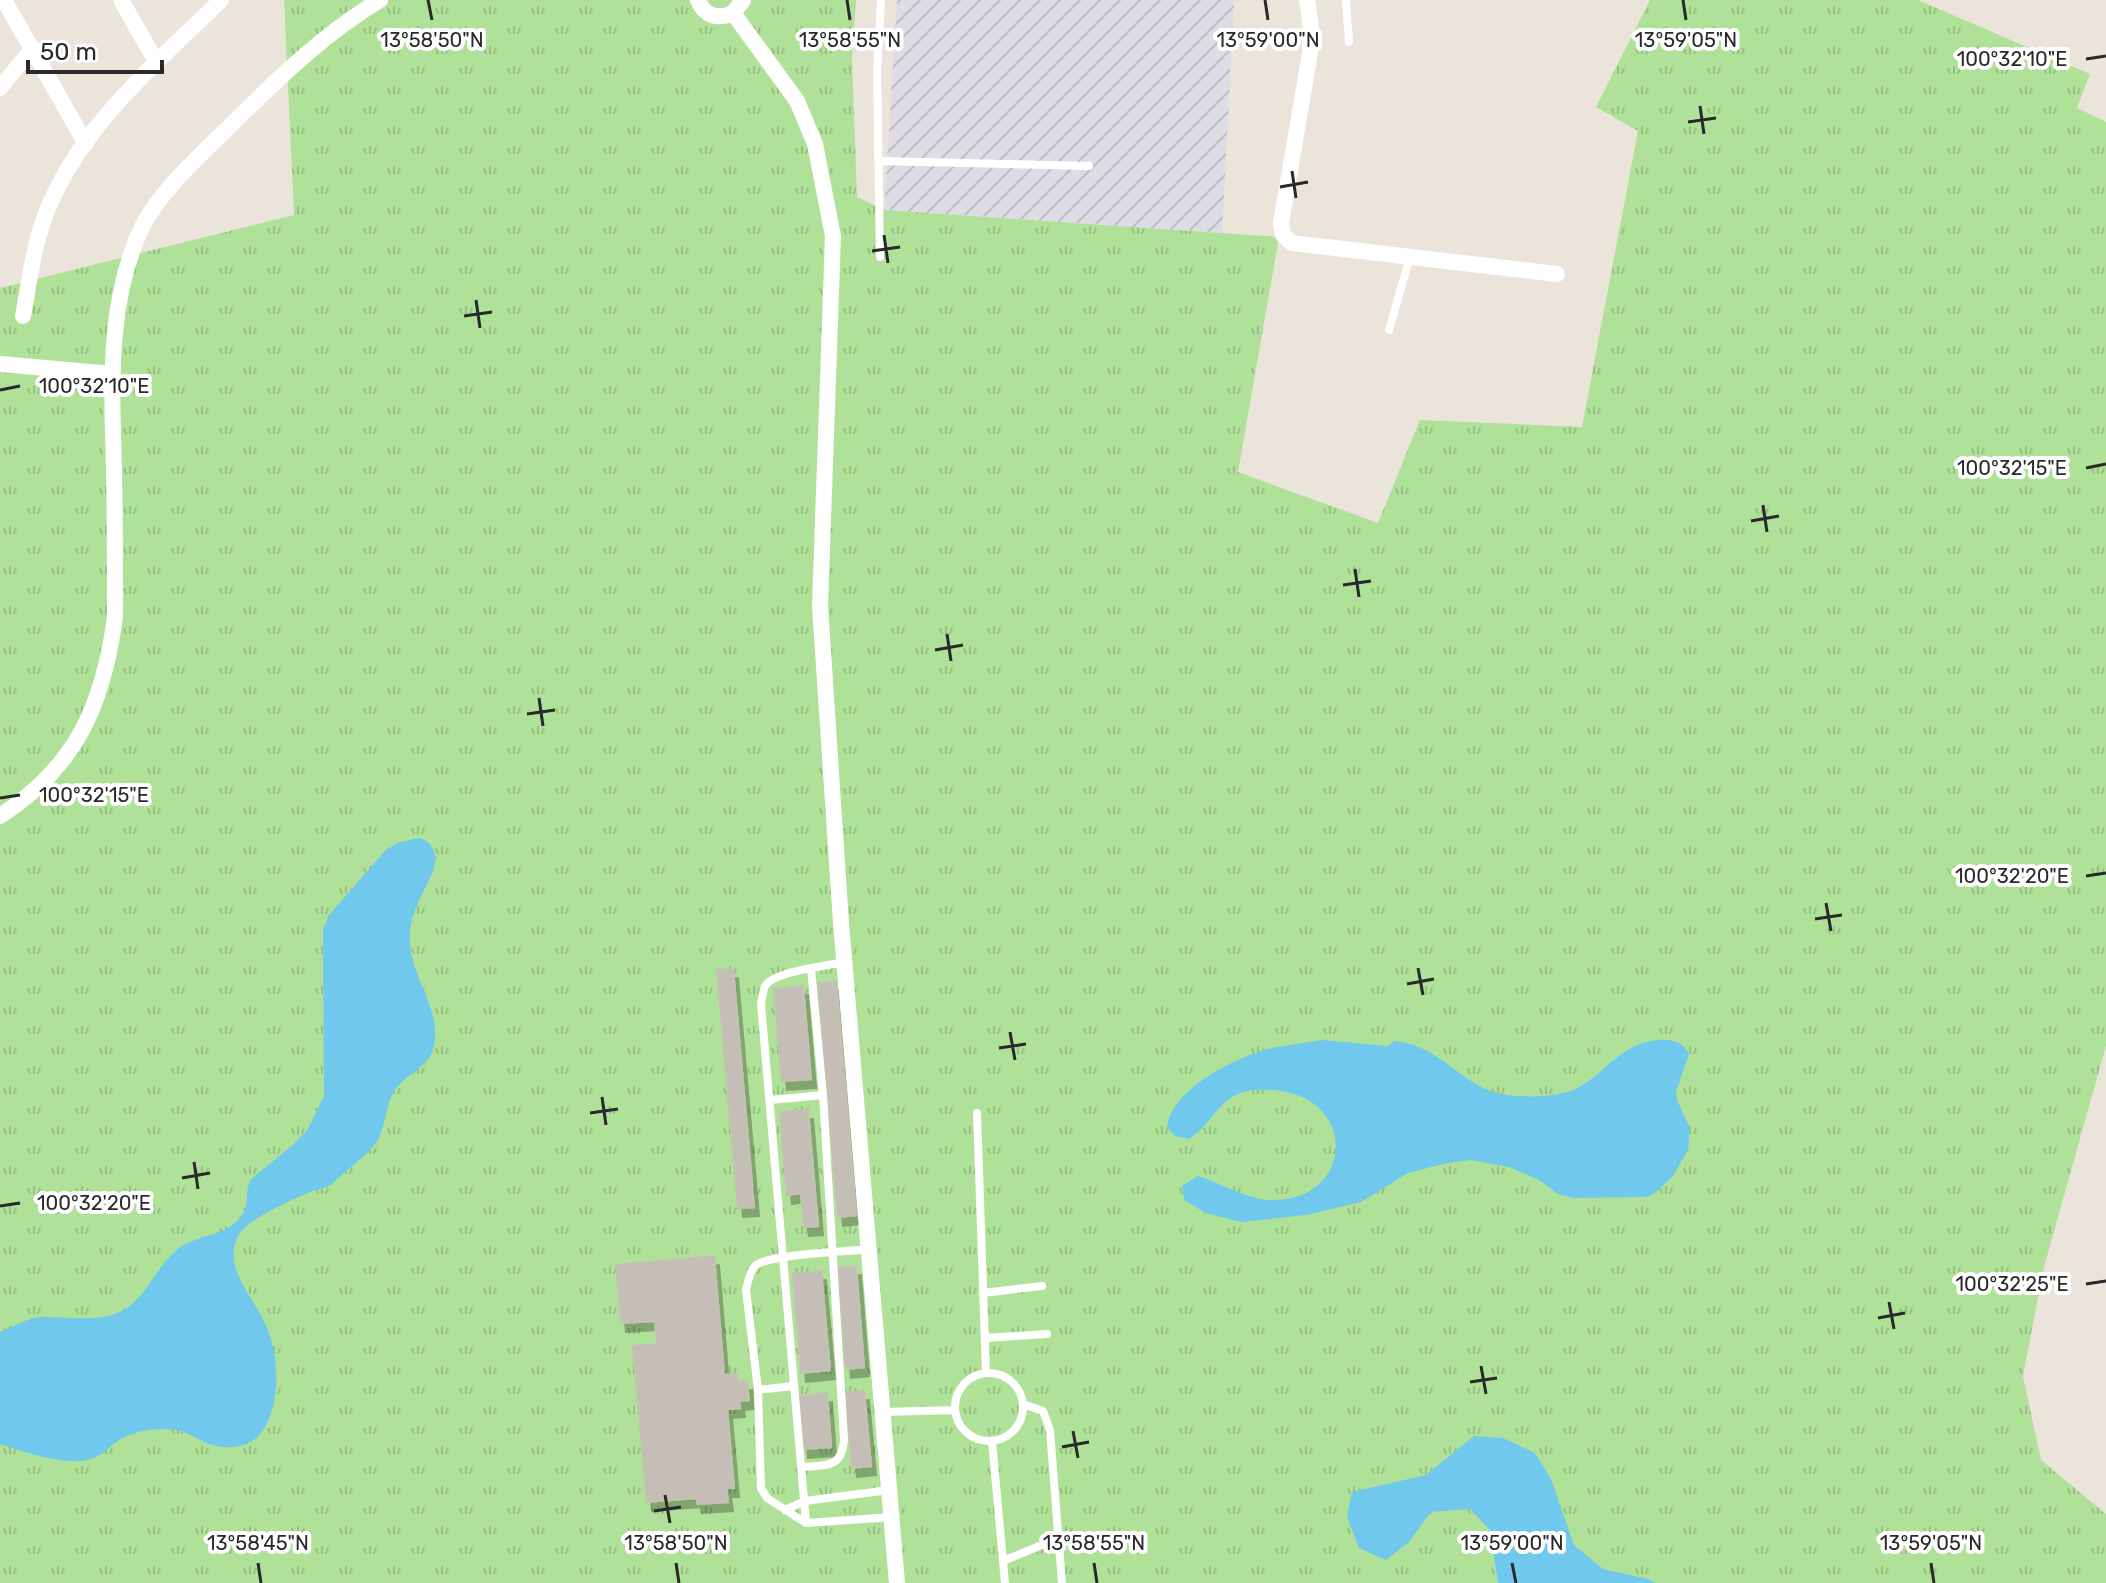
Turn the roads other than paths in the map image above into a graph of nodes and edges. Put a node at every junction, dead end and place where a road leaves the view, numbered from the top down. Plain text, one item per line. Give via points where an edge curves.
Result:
1 (4, 0) edge
2 (121, 0) edge
3 (221, 0) edge
4 (380, 0) edge
5 (698, 0) edge
6 (881, 0) edge
7 (1307, 0) edge
8 (1346, 0) edge
9 (738, 7) edge
10 (1349, 42) dead end
11 (33, 48) junction
12 (157, 63) junction
13 (0, 88) edge
14 (86, 144) junction
15 (879, 161) junction
16 (1089, 166) dead end
17 (880, 257) dead end
18 (1410, 257) junction
19 (1557, 274) dead end
20 (23, 316) dead end
21 (1389, 330) dead end
22 (0, 364) edge
23 (112, 374) junction
24 (0, 816) edge
25 (844, 962) junction
26 (811, 969) junction
27 (823, 1095) junction
28 (770, 1100) junction
29 (977, 1113) dead end
30 (870, 1249) junction
31 (833, 1254) junction
32 (783, 1256) junction
33 (1042, 1286) dead end
34 (983, 1293) junction
35 (1047, 1334) dead end
36 (985, 1338) junction
37 (986, 1373) junction
38 (793, 1386) junction
39 (758, 1390) junction
40 (1023, 1404) junction
41 (955, 1410) junction
42 (884, 1412) junction
43 (992, 1441) junction
44 (801, 1467) junction
45 (891, 1489) junction
46 (805, 1501) junction
47 (785, 1510) junction
48 (893, 1517) junction
49 (806, 1523) junction
50 (1059, 1538) junction
51 (1003, 1561) junction
52 (897, 1583) edge
53 (1005, 1583) edge
54 (1062, 1583) edge

1 - 11 street
2 - 12 street
3 - 12 street
4 - 23 street via 313,46 185,172 144,224 122,288
5 - 9 street via 710,15 726,17
6 - 15 lane
7 - 18 street via 1310,53 1283,235 1292,243
8 - 10 lane
9 - 25 street via 797,101 815,144 833,236 820,606
11 - 13 street
11 - 14 street
12 - 14 street
14 - 20 street via 61,180 44,219
15 - 16 lane
15 - 17 lane
18 - 19 street
18 - 21 lane
22 - 23 street
23 - 24 street via 115,617 110,657 88,724 69,754
25 - 26 lane
25 - 30 street
26 - 27 lane
26 - 28 lane via 785,974 764,987
27 - 28 lane
27 - 31 lane
28 - 32 lane
29 - 34 lane
30 - 31 lane
30 - 42 street
31 - 32 lane
31 - 44 lane via 843,1453 827,1465
32 - 38 lane
32 - 39 lane via 754,1266 746,1290
33 - 34 lane
34 - 36 lane
35 - 36 lane
36 - 37 lane
37 - 40 lane via 1004,1376 1017,1387
37 - 41 lane via 964,1385
38 - 39 lane
38 - 44 lane
39 - 47 lane via 761,1488
40 - 43 lane via 1020,1422 1009,1435
40 - 50 lane via 1043,1411 1050,1430
41 - 42 lane
41 - 43 lane via 961,1426 975,1438
42 - 45 street
43 - 51 lane
44 - 46 lane
45 - 46 lane
45 - 48 street
46 - 47 lane
46 - 49 lane
47 - 49 lane
48 - 49 lane
48 - 52 street
50 - 51 lane
50 - 54 lane
51 - 53 lane

